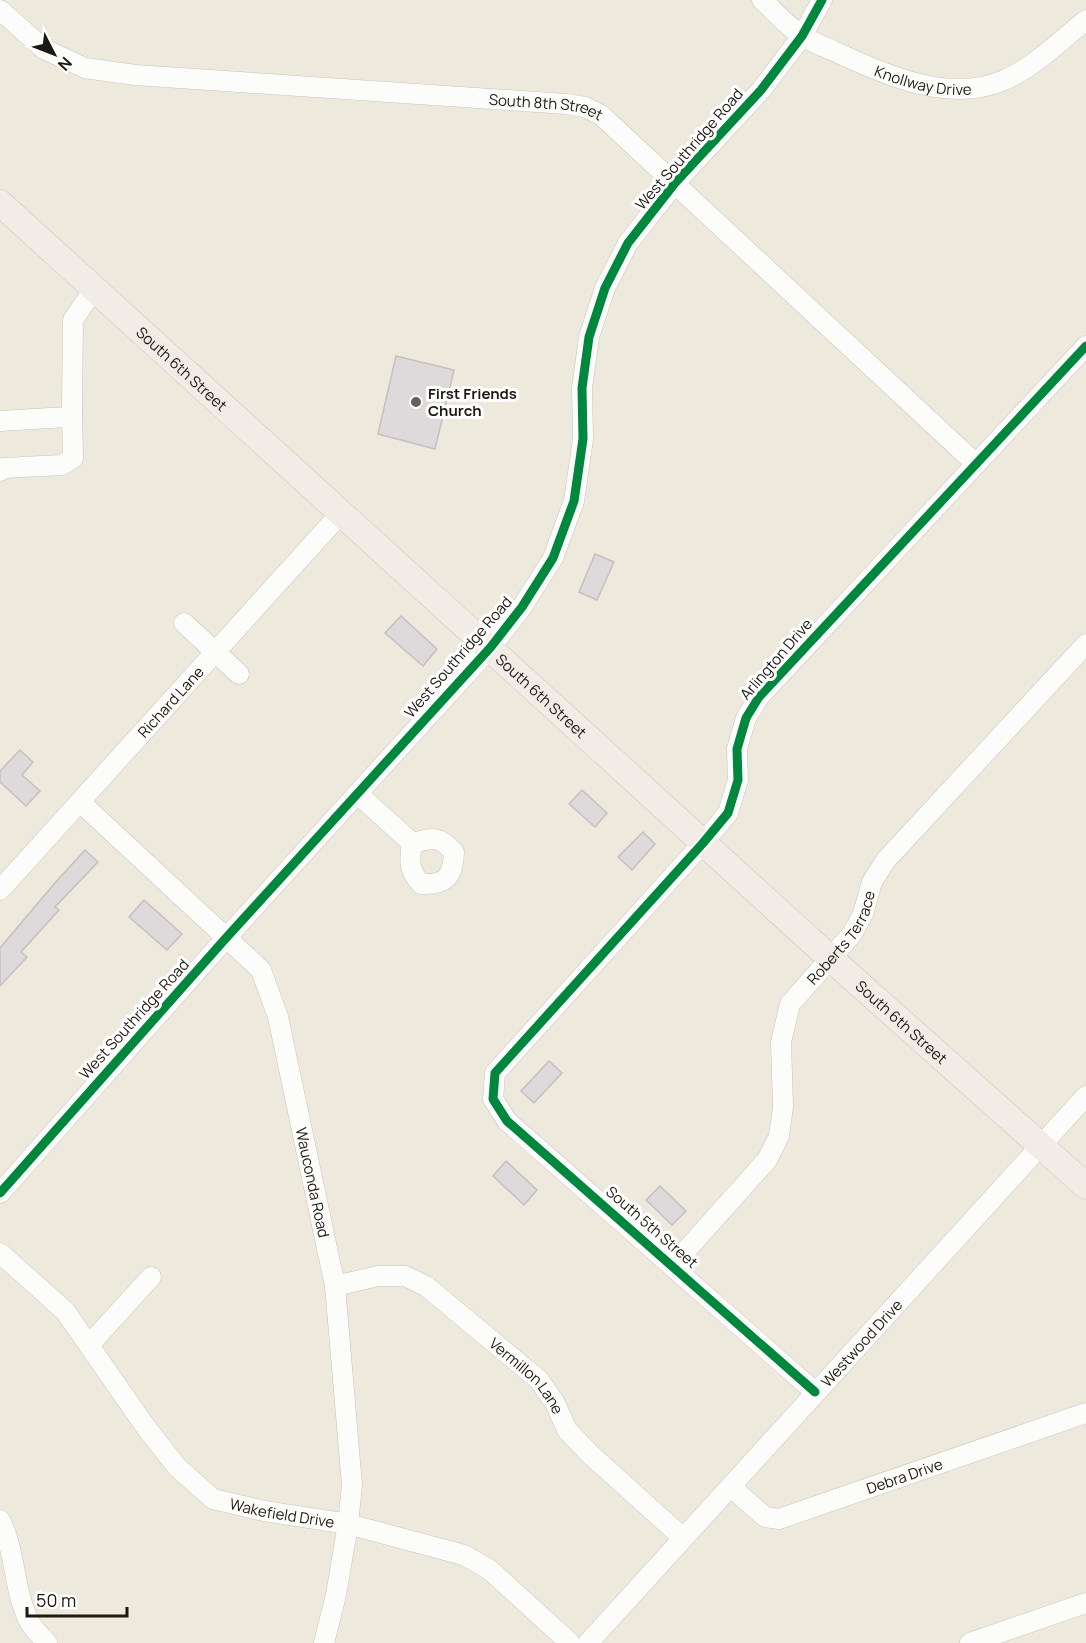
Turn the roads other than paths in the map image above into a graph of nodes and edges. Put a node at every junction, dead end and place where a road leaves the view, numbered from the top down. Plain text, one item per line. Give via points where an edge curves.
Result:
1 (762, 0) edge
2 (822, 0) edge
3 (0, 10) edge
4 (1086, 20) edge
5 (802, 36) junction
6 (675, 183) junction
7 (0, 203) edge
8 (94, 289) junction
9 (1086, 346) edge
10 (72, 410) junction
11 (0, 421) edge
12 (975, 464) junction
13 (0, 471) edge
14 (341, 513) junction
15 (184, 623) dead end
16 (1086, 644) edge
17 (490, 648) junction
18 (215, 653) junction
19 (239, 674) dead end
20 (358, 794) junction
21 (80, 802) junction
22 (412, 843) dead end
23 (703, 843) junction
24 (0, 890) edge
25 (226, 938) junction
26 (830, 958) junction
27 (495, 1073) joint
28 (1086, 1096) edge
29 (1040, 1146) junction
30 (1086, 1186) edge
31 (0, 1193) edge
32 (0, 1253) edge
33 (673, 1265) junction
34 (151, 1277) dead end
35 (335, 1286) junction
36 (89, 1345) junction
37 (815, 1392) junction
38 (1086, 1413) edge
39 (730, 1487) junction
40 (0, 1521) edge
41 (348, 1524) junction
42 (683, 1538) junction
43 (1086, 1603) edge
44 (47, 1643) edge
45 (324, 1643) edge
46 (570, 1643) edge
47 (588, 1643) edge
48 (970, 1643) edge

1 - 5 street, Knollway Drive
2 - 5 street, West Southridge Road
3 - 6 street, South 8th Street via 44,49 85,68 135,75 585,107 601,115
4 - 5 street, Knollway Drive via 1023,71 1000,82 957,89 915,83
5 - 6 street, West Southridge Road via 761,90
6 - 12 street, South 8th Street
6 - 17 street, West Southridge Road via 628,243 605,288 589,337 582,388 583,439 574,501 552,558 522,607
7 - 8 main road, South 6th Street
8 - 10 street via 73,320
8 - 14 main road, South 6th Street
9 - 12 street, Arlington Drive
10 - 11 street via 67,417
10 - 13 street via 73,458 62,465
12 - 23 street, Arlington Drive via 759,697 743,728 738,748 738,780 728,813
14 - 17 main road, South 6th Street
14 - 18 street, Richard Lane
15 - 18 street
16 - 26 street, Roberts Terrace via 886,860 872,882 863,914 852,934
17 - 20 street, West Southridge Road
17 - 23 main road, South 6th Street
18 - 19 street
18 - 21 street, Richard Lane
20 - 22 street
20 - 25 street, West Southridge Road
21 - 24 street, Richard Lane
21 - 25 street, Wauconda Road
23 - 26 main road, South 6th Street
23 - 27 street, Arlington Drive
25 - 31 street, West Southridge Road
25 - 35 street, Wauconda Road via 261,970 278,1017
26 - 29 main road, South 6th Street
26 - 33 street, Roberts Terrace via 790,1004 781,1041 783,1107 779,1137 767,1160
27 - 33 street, South 5th Street via 493,1099 507,1121
28 - 29 street, Westwood Drive
29 - 30 main road, South 6th Street
29 - 37 street, Westwood Drive
32 - 36 street, Wakefield Drive via 65,1311
33 - 37 street, South 5th Street
34 - 36 street
35 - 41 street, Wauconda Road via 352,1485
35 - 42 street, Vermillon Lane via 378,1276 405,1276 426,1286 539,1380 567,1430
36 - 41 street, Wakefield Drive via 177,1467 213,1499
37 - 39 street, Westwood Drive
38 - 39 street, Debra Drive via 779,1519 765,1517
39 - 42 street, Westwood Drive
40 - 44 street via 30,1622
41 - 45 street, Wauconda Road
41 - 46 street, Wakefield Drive via 464,1555 490,1570
42 - 47 street, Westwood Drive
43 - 48 street

